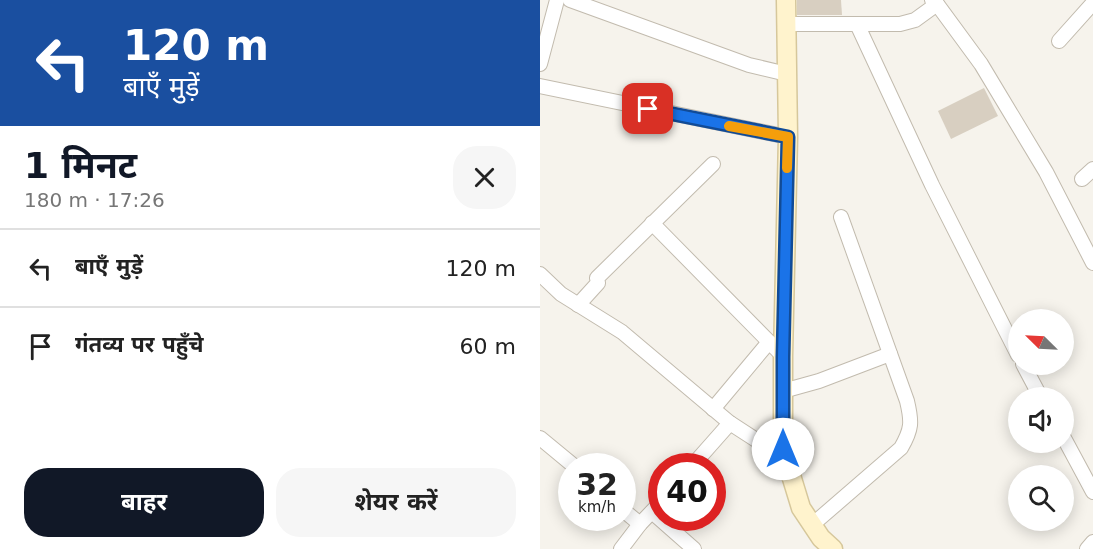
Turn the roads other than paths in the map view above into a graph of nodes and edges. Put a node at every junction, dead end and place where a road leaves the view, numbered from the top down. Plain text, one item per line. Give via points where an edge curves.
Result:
1 (557, 0) edge
2 (570, 0) edge
3 (786, 0) edge
4 (934, 2) edge
5 (1093, 3) edge
6 (786, 24) junction
7 (857, 24) junction
8 (1059, 41) dead end
9 (540, 64) edge
10 (787, 74) junction
11 (540, 86) edge
12 (788, 137) junction
13 (713, 164) dead end
14 (1093, 169) edge
15 (1082, 179) dead end
16 (841, 217) dead end
17 (652, 223) junction
18 (1093, 263) edge
19 (540, 274) edge
20 (578, 305) junction
21 (1008, 336) edge
22 (769, 342) junction
23 (890, 354) junction
24 (783, 357) junction
25 (783, 391) junction
26 (713, 409) junction
27 (730, 423) junction
28 (540, 438) edge
29 (783, 449) junction
30 (558, 453) edge
31 (703, 453) edge
32 (1072, 453) edge
33 (1093, 492) edge
34 (648, 516) edge
35 (636, 520) edge
36 (640, 524) junction
37 (812, 525) junction
38 (674, 531) edge
39 (1093, 542) edge
40 (621, 549) edge
41 (694, 549) edge
42 (833, 549) edge
43 (1087, 549) edge

1 - 9 street
2 - 10 street via 762,69
3 - 6 street
4 - 7 street via 915,20
4 - 18 street via 1005,103
5 - 8 street
6 - 7 street
6 - 10 street
7 - 21 street
10 - 12 street
11 - 12 street
12 - 24 street
13 - 17 street
14 - 15 street
16 - 23 street
17 - 20 street via 597,278 598,283
17 - 22 street
19 - 20 street
20 - 26 street via 622,332
22 - 24 street
22 - 26 street
23 - 25 street
23 - 37 street via 907,401 910,432 901,448
24 - 25 street
25 - 29 street
26 - 27 street
27 - 29 street via 764,445
27 - 31 street
28 - 30 street
29 - 37 street via 801,508
32 - 33 street
34 - 36 street
35 - 36 street
36 - 40 street
37 - 42 street
38 - 41 street
39 - 43 street

